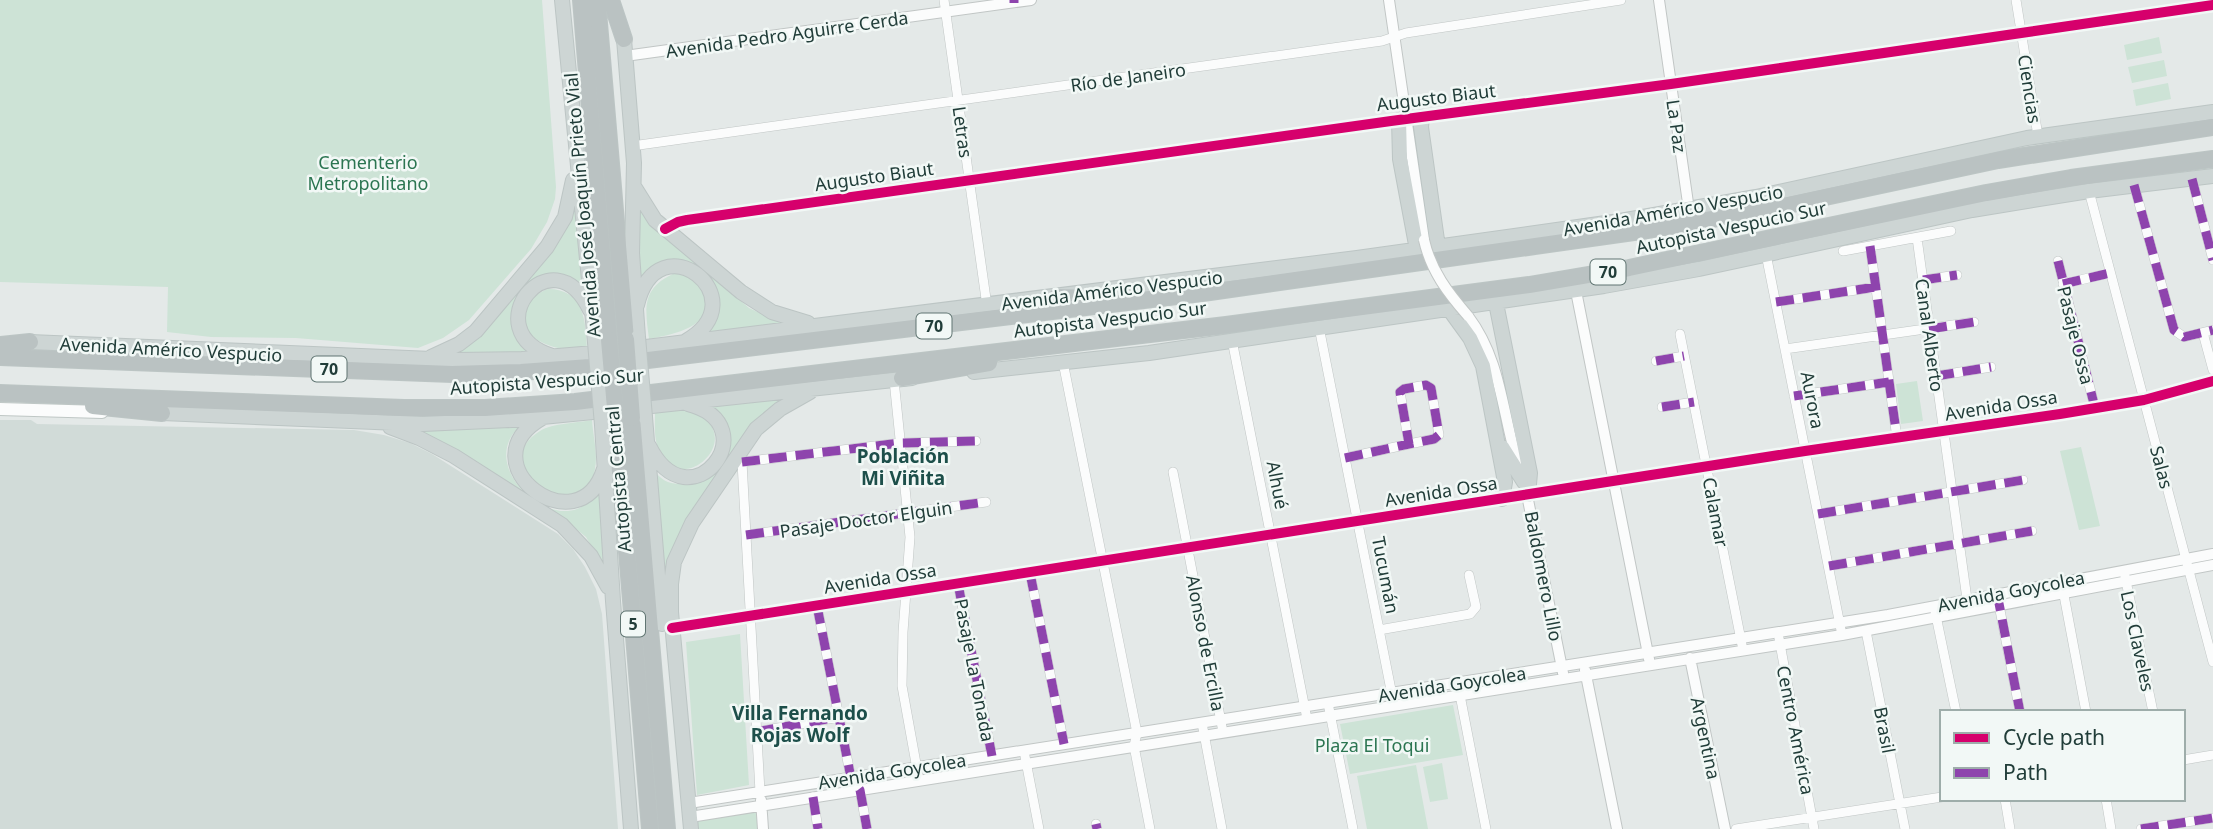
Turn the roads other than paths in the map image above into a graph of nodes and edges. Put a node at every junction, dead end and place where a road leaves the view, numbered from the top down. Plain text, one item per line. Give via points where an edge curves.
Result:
1 (562, 0) edge
2 (581, 0) edge
3 (597, 0) edge
4 (611, 0) edge
5 (620, 0) edge
6 (944, 0) edge
7 (1031, 0) edge
8 (1389, 0) edge
9 (1621, 0) edge
10 (1659, 0) edge
11 (2016, 0) edge
12 (1014, 1) edge
13 (2213, 5) edge
14 (946, 13) junction
15 (2021, 32) junction
16 (1394, 37) junction
17 (624, 39) junction
18 (625, 56) junction
19 (1671, 84) junction
20 (958, 101) junction
21 (2213, 112) edge
22 (1422, 117) junction
23 (1403, 119) junction
24 (2213, 120) edge
25 (2213, 127) edge
26 (2038, 136) junction
27 (632, 146) junction
28 (575, 147) junction
29 (2074, 148) junction
30 (2213, 159) edge
31 (2213, 169) edge
32 (2213, 176) edge
33 (2071, 178) junction
34 (2192, 179) junction
35 (970, 181) junction
36 (2134, 185) junction
37 (634, 186) junction
38 (2089, 191) junction
39 (1689, 209) junction
40 (666, 229) junction
41 (1951, 231) dead end
42 (1917, 237) junction
43 (1420, 245) junction
44 (1870, 246) junction
45 (1438, 247) junction
46 (1843, 251) dead end
47 (1766, 254) junction
48 (2213, 260) edge
49 (2057, 261) dead end
50 (2110, 273) junction
51 (1956, 275) dead end
52 (1923, 280) junction
53 (2063, 284) junction
54 (1876, 287) junction
55 (1576, 291) junction
56 (1210, 292) junction
57 (1056, 297) junction
58 (1776, 302) junction
59 (1496, 303) junction
60 (987, 306) junction
61 (1449, 309) junction
62 (636, 313) junction
63 (592, 316) junction
64 (1974, 322) dead end
65 (823, 326) junction
66 (1319, 327) junction
67 (1929, 329) junction
68 (2213, 330) edge
69 (2203, 333) junction
70 (1680, 334) dead end
71 (1883, 335) junction
72 (617, 340) junction
73 (1098, 340) junction
74 (1232, 340) junction
75 (30, 342) joint
76 (683, 342) junction
77 (0, 343) edge
78 (1785, 348) junction
79 (1684, 356) junction
80 (0, 357) edge
81 (553, 357) junction
82 (422, 359) junction
83 (1656, 361) dead end
84 (1063, 362) junction
85 (1991, 367) dead end
86 (2213, 370) edge
87 (1936, 376) junction
88 (898, 379) junction
89 (2213, 381) edge
90 (1889, 382) junction
91 (828, 387) junction
92 (0, 393) edge
93 (1794, 396) junction
94 (2144, 400) junction
95 (680, 402) junction
96 (1694, 402) junction
97 (1662, 407) dead end
98 (2095, 408) junction
99 (0, 409) edge
100 (162, 413) junction
101 (543, 418) junction
102 (624, 420) junction
103 (375, 422) junction
104 (1497, 432) junction
105 (1944, 432) junction
106 (646, 437) junction
107 (1898, 438) junction
108 (976, 441) dead end
109 (900, 443) junction
110 (1409, 444) junction
111 (1805, 451) junction
112 (1345, 458) junction
113 (605, 464) junction
114 (1707, 468) junction
115 (1173, 472) dead end
116 (2023, 480) dead end
117 (1614, 482) junction
118 (1526, 489) junction
119 (1952, 492) junction
120 (1502, 499) junction
121 (986, 502) dead end
122 (908, 513) junction
123 (1818, 514) junction
124 (1358, 522) junction
125 (2032, 531) dead end
126 (746, 535) junction
127 (1271, 535) junction
128 (1959, 543) junction
129 (1188, 548) junction
130 (2213, 554) edge
131 (1102, 561) junction
132 (2187, 564) junction
133 (2213, 565) edge
134 (1829, 566) junction
135 (1030, 573) junction
136 (1469, 575) dead end
137 (2125, 575) junction
138 (2064, 581) junction
139 (958, 584) junction
140 (906, 592) junction
141 (1997, 593) junction
142 (2063, 593) junction
143 (1967, 599) junction
144 (612, 601) junction
145 (817, 606) junction
146 (1934, 606) junction
147 (1999, 606) junction
148 (751, 616) junction
149 (1936, 618) junction
150 (1840, 622) junction
151 (672, 628) junction
152 (1379, 630) junction
153 (1779, 631) junction
154 (1866, 631) junction
155 (1842, 635) junction
156 (1741, 638) junction
157 (1780, 644) junction
158 (1687, 646) junction
159 (1743, 650) junction
160 (1647, 653) junction
161 (1690, 658) junction
162 (2213, 659) edge
163 (1584, 663) junction
164 (1650, 665) junction
165 (1562, 666) junction
166 (1586, 675) junction
167 (1564, 678) junction
168 (1460, 695) junction
169 (1393, 699) junction
170 (1330, 709) junction
171 (1956, 710) edge
172 (2020, 710) edge
173 (2086, 710) edge
174 (2153, 710) edge
175 (1306, 713) junction
176 (839, 718) junction
177 (1221, 720) junction
178 (1202, 723) junction
179 (757, 732) junction
180 (1223, 732) junction
181 (1137, 733) junction
182 (1204, 735) junction
183 (1064, 744) junction
184 (1134, 747) junction
185 (1024, 751) junction
186 (2213, 755) edge
187 (992, 756) junction
188 (685, 760) junction
189 (2185, 760) edge
190 (1027, 764) junction
191 (918, 767) junction
192 (851, 778) junction
193 (919, 780) junction
194 (860, 790) junction
195 (760, 792) junction
196 (813, 797) junction
197 (1940, 797) edge
198 (2005, 801) edge
199 (2106, 801) edge
200 (1900, 803) junction
201 (761, 806) junction
202 (690, 817) edge
203 (1812, 817) junction
204 (2213, 818) edge
205 (631, 829) edge
206 (650, 829) edge
207 (667, 829) edge
208 (763, 829) edge
209 (818, 829) edge
210 (867, 829) edge
211 (1040, 829) edge
212 (1150, 829) edge
213 (1222, 829) edge
214 (1353, 829) edge
215 (1486, 829) edge
216 (1617, 829) edge
217 (1725, 829) edge
218 (1736, 829) edge
219 (1814, 829) edge
220 (1905, 829) edge
221 (2010, 829) edge
222 (2111, 829) edge
223 (2141, 829) edge

1 - 28 main road, Avenida José Joaquín Prieto Vial
2 - 72 highway, Autopista Central / 5
3 - 72 highway, Autopista Central / 5
4 - 17 highway
5 - 17 main road, Avenida José Joaquín Prieto Vial
6 - 14 street, Letras
7 - 12 street, Avenida Pedro Aguirre Cerda
8 - 16 street
9 - 16 street, Río de Janeiro
10 - 19 street, La Paz
11 - 15 street, Ciencias
12 - 14 street, Avenida Pedro Aguirre Cerda
13 - 15 street, Augusto Biaut
14 - 18 street, Avenida Pedro Aguirre Cerda
14 - 20 street, Letras
15 - 19 street, Augusto Biaut
15 - 26 street, Ciencias
16 - 20 street, Río de Janeiro
16 - 23 street
17 - 18 main road, Avenida José Joaquín Prieto Vial
18 - 27 main road, Avenida José Joaquín Prieto Vial
19 - 22 street, Augusto Biaut
19 - 39 street, La Paz
20 - 27 street, Río de Janeiro
20 - 35 street, Letras
21 - 26 main road, Avenida Américo Vespucio
22 - 23 street, Augusto Biaut
22 - 45 main road
23 - 35 street, Augusto Biaut
23 - 43 main road via 1400,159
24 - 29 highway
25 - 29 highway, Autopista Vespucio Sur / 70
26 - 39 main road, Avenida Américo Vespucio
27 - 37 main road, Avenida José Joaquín Prieto Vial
28 - 63 main road, Avenida José Joaquín Prieto Vial
28 - 82 main road via 570,196 553,240 476,331 450,349
29 - 56 highway, Autopista Vespucio Sur / 70 via 1699,222
30 - 33 highway, Autopista Vespucio Sur / 70
31 - 33 highway
32 - 34 main road
33 - 73 highway, Autopista Vespucio Sur / 70 via 1576,277
34 - 36 main road
34 - 48 street
35 - 40 street, Augusto Biaut via 682,220
35 - 60 street, Letras
36 - 38 main road
36 - 69 street via 2174,330 2184,337
37 - 40 main road
37 - 62 main road, Avenida José Joaquín Prieto Vial
38 - 47 main road via 1926,219
38 - 50 street, Salas
39 - 45 main road, Avenida Américo Vespucio
40 - 65 main road via 758,304 787,318
41 - 42 street
42 - 44 street
42 - 52 street, Canal Alberto
43 - 45 main road, Avenida Américo Vespucio
43 - 57 main road, Avenida Américo Vespucio
43 - 118 street, Baldomero Lillo, bridge via 1482,336 1494,362
44 - 46 street
44 - 54 street
47 - 55 main road
47 - 58 street, Aurora
49 - 53 street, Pasaje Ossa
50 - 53 street
50 - 94 street, Salas
51 - 52 street
52 - 67 street, Canal Alberto
53 - 98 street, Pasaje Ossa
54 - 58 street
54 - 71 street
55 - 59 main road
55 - 117 street
56 - 57 highway
56 - 80 highway, Autopista Vespucio Sur / 70 via 521,372 429,373
57 - 60 main road, Avenida Américo Vespucio
58 - 78 street, Aurora
59 - 61 main road
59 - 118 main road via 1530,473
60 - 65 main road, Avenida Américo Vespucio
61 - 66 main road
61 - 104 main road via 1480,356
62 - 72 main road, Avenida José Joaquín Prieto Vial
62 - 76 main road via 641,291 655,274 677,266 695,271 710,289 711,308 704,326
63 - 72 main road, Avenida José Joaquín Prieto Vial
63 - 81 main road via 578,290 565,283 543,283 526,294 518,312 521,329 534,347
64 - 67 street
65 - 76 main road, Avenida Américo Vespucio
66 - 74 main road
66 - 112 street, Tucumán
67 - 71 street
67 - 87 street, Canal Alberto
68 - 69 street
69 - 86 street
70 - 79 street, Calamar
71 - 78 street
71 - 90 street
72 - 102 highway, Autopista Central / 5, bridge
72 - 102 main road, Avenida José Joaquín Prieto Vial, bridge
73 - 88 highway
73 - 92 highway, Autopista Vespucio Sur / 70 via 599,399 495,407 404,408
74 - 84 main road
74 - 127 street, Alhué
75 - 77 highway
75 - 82 main road, Avenida Américo Vespucio
76 - 81 main road, Avenida Américo Vespucio
78 - 93 street, Aurora
79 - 83 street
79 - 96 street, Calamar
81 - 82 main road, Avenida Américo Vespucio
84 - 88 main road
84 - 131 street
85 - 87 street
87 - 105 street, Canal Alberto
88 - 91 main road
88 - 109 street
89 - 94 street, Avenida Ossa
90 - 93 street
90 - 107 street
91 - 95 main road
91 - 151 main road, Avenida José Joaquín Prieto Vial via 793,400 761,424 692,523 671,576
92 - 100 highway
93 - 111 street, Aurora
94 - 98 street, Avenida Ossa
94 - 132 street, Salas
95 - 101 main road
95 - 106 main road via 707,411 720,424 723,448 712,468 691,477 674,474 658,460
96 - 97 street
96 - 114 street, Calamar
98 - 105 street, Avenida Ossa
99 - 100 main road
100 - 103 main road
101 - 103 main road
101 - 113 main road via 523,435 515,452 517,471 527,485 556,501 575,502 597,485
102 - 106 main road, Avenida José Joaquín Prieto Vial
102 - 113 main road, Avenida José Joaquín Prieto Vial
102 - 206 highway, Autopista Central / 5
102 - 207 highway, Autopista Central / 5
103 - 144 main road via 437,446 562,525 591,556
104 - 118 main road
104 - 120 main road via 1505,482
105 - 107 street, Avenida Ossa
105 - 119 street, Canal Alberto
106 - 188 main road, Avenida José Joaquín Prieto Vial via 667,681
107 - 111 street, Avenida Ossa
108 - 109 street
109 - 122 street
109 - 126 street via 742,463
110 - 110 street via 1439,435 1430,385 1400,393
110 - 112 street
111 - 114 street, Avenida Ossa
111 - 123 street, Aurora
112 - 124 street, Tucumán
113 - 144 main road, Avenida José Joaquín Prieto Vial
114 - 117 street, Avenida Ossa
114 - 156 street, Calamar
115 - 129 street, Alonso de Ercilla
116 - 119 street
117 - 118 street, Avenida Ossa
117 - 160 street
118 - 120 street, Avenida Ossa
118 - 165 street, Baldomero Lillo
119 - 123 street
119 - 128 street, Canal Alberto
120 - 124 street, Avenida Ossa
121 - 122 street, Pasaje Doctor Elguin
122 - 126 street, Pasaje Doctor Elguin
122 - 140 street
123 - 134 street, Aurora
124 - 127 street, Avenida Ossa
124 - 152 street, Tucumán
125 - 128 street
126 - 148 street
127 - 129 street, Avenida Ossa
127 - 175 street, Alhué
128 - 134 street
128 - 143 street, Canal Alberto
129 - 131 street, Avenida Ossa
129 - 177 street, Alonso de Ercilla
130 - 132 street, Avenida Goycolea
131 - 135 street, Avenida Ossa
131 - 181 street
132 - 133 street, Avenida Goycolea
132 - 137 street, Avenida Goycolea
132 - 162 street, Salas
134 - 150 street, Aurora
135 - 139 street, Avenida Ossa
135 - 183 street
136 - 152 street via 1476,607 1470,614
137 - 138 street, Avenida Goycolea
137 - 142 street, Avenida Goycolea
137 - 174 street, Los Claveles
138 - 141 street, Avenida Goycolea
138 - 142 street
139 - 140 street, Avenida Ossa
139 - 187 street, Pasaje La Tonada
140 - 145 street, Avenida Ossa
140 - 191 street via 902,686
141 - 143 street, Avenida Goycolea
141 - 147 street
142 - 147 street, Avenida Goycolea
142 - 173 street
143 - 146 street, Avenida Goycolea
144 - 205 main road, Avenida José Joaquín Prieto Vial
145 - 148 street, Avenida Ossa
145 - 176 street
146 - 149 street
146 - 150 street, Avenida Goycolea
147 - 149 street, Avenida Goycolea
147 - 172 street
148 - 151 street, Avenida Ossa
148 - 179 street
149 - 154 street, Avenida Goycolea
149 - 171 street
150 - 153 street, Avenida Goycolea
150 - 155 street, Aurora
151 - 188 main road, Avenida José Joaquín Prieto Vial
152 - 169 street, Tucumán
153 - 156 street, Avenida Goycolea
153 - 157 street, Centro América
154 - 155 street, Avenida Goycolea
154 - 200 street, Brasil
155 - 157 street, Avenida Goycolea
156 - 158 street, Avenida Goycolea
156 - 159 street, Calamar
157 - 159 street, Avenida Goycolea
157 - 203 street, Centro América
158 - 160 street, Avenida Goycolea
158 - 161 street, Argentina
159 - 161 street, Avenida Goycolea
160 - 163 street, Avenida Goycolea
160 - 164 street
161 - 164 street, Avenida Goycolea
161 - 217 street, Argentina
163 - 165 street, Avenida Goycolea
163 - 166 street
164 - 166 street, Avenida Goycolea
165 - 167 street, Baldomero Lillo
165 - 169 street, Avenida Goycolea
166 - 167 street, Avenida Goycolea
166 - 216 street
167 - 168 street, Avenida Goycolea
168 - 169 street, Avenida Goycolea
168 - 215 street
169 - 170 street, Avenida Goycolea
170 - 175 street, Avenida Goycolea
170 - 214 street
175 - 177 street, Avenida Goycolea
175 - 180 street, Avenida Goycolea
176 - 179 street
176 - 192 street
177 - 178 street, Avenida Goycolea
177 - 180 street, Alonso de Ercilla
178 - 181 street, Avenida Goycolea
178 - 182 street, Alonso de Ercilla
179 - 195 street
180 - 182 street, Avenida Goycolea
181 - 183 street, Avenida Goycolea
181 - 184 street
182 - 184 street, Avenida Goycolea
182 - 213 street, Alonso de Ercilla
183 - 185 street, Avenida Goycolea
184 - 190 street, Avenida Goycolea
184 - 212 street
185 - 187 street, Avenida Goycolea
185 - 190 street
186 - 189 street
187 - 191 street, Avenida Goycolea
188 - 202 main road, Avenida José Joaquín Prieto Vial
190 - 193 street, Avenida Goycolea
190 - 211 street
191 - 192 street, Avenida Goycolea
191 - 193 street
192 - 194 street
192 - 195 street, Avenida Goycolea
193 - 194 street, Avenida Goycolea
194 - 196 street, Avenida Goycolea
194 - 210 street
195 - 201 street
195 - 202 street, Avenida Goycolea
196 - 201 street, Avenida Goycolea
196 - 209 street
197 - 200 street
198 - 221 street
199 - 222 street
200 - 203 street
200 - 220 street, Brasil
201 - 202 street, Avenida Goycolea
201 - 208 street
203 - 218 street
203 - 219 street, Centro América
204 - 223 street

